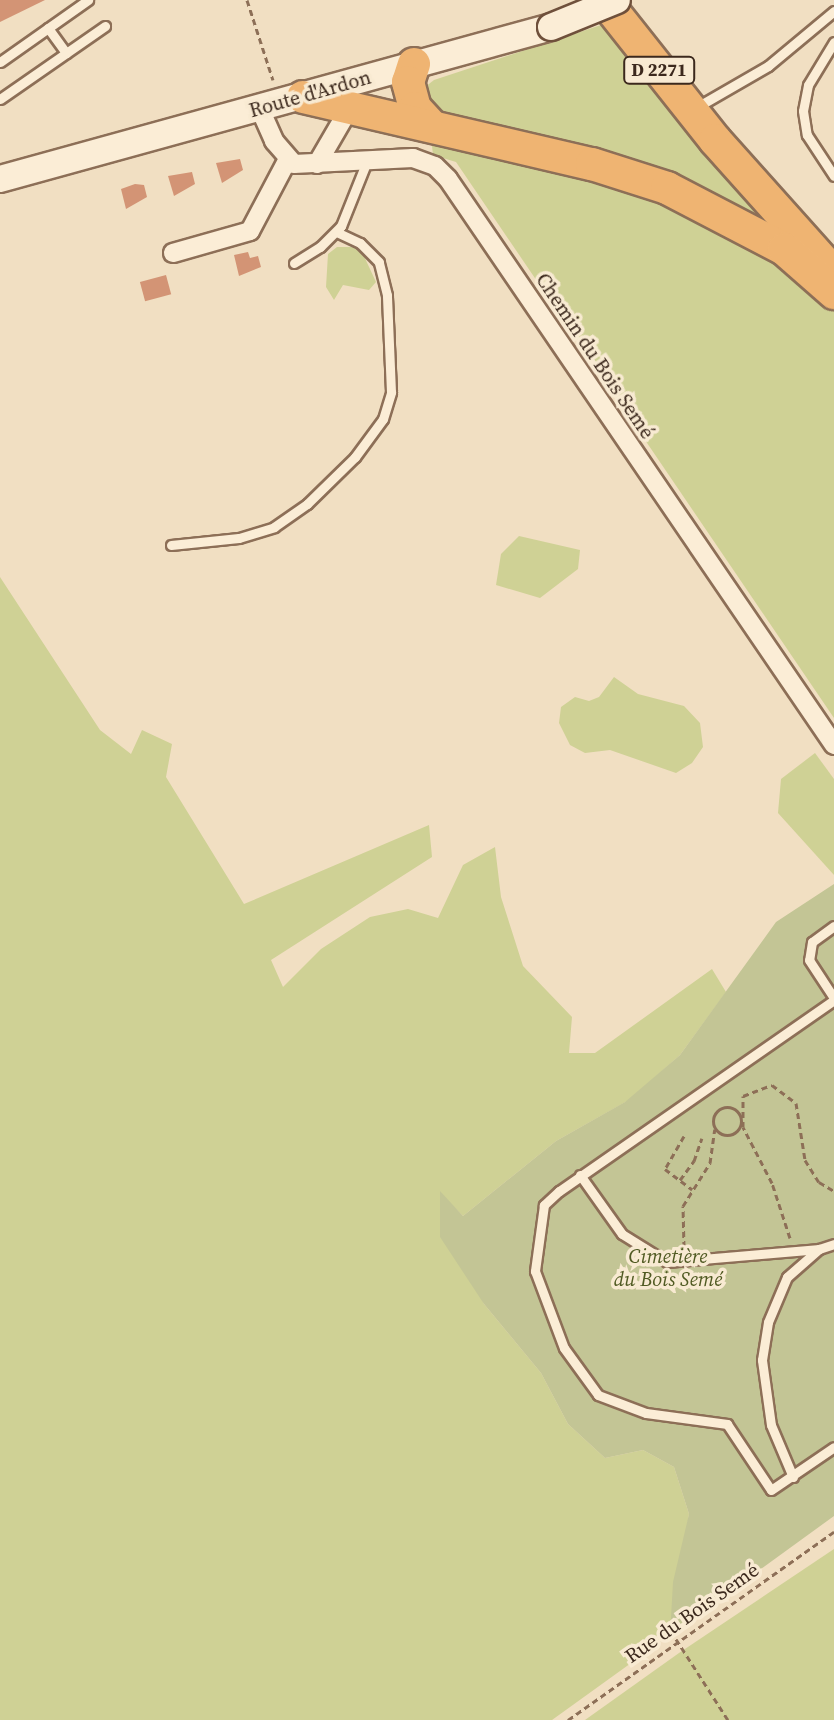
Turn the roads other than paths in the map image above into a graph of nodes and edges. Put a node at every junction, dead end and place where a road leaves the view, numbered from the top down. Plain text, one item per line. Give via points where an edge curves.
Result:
1 (88, 0) edge
2 (604, 0) edge
3 (618, 0) edge
4 (834, 11) edge
5 (105, 26) dead end
6 (48, 28) junction
7 (834, 42) edge
8 (66, 53) junction
9 (0, 62) edge
10 (414, 64) junction
11 (280, 98) junction
12 (0, 99) edge
13 (350, 107) junction
14 (693, 109) junction
15 (431, 125) junction
16 (715, 140) junction
17 (288, 159) junction
18 (367, 161) junction
19 (317, 164) junction
20 (834, 176) edge
21 (0, 179) edge
22 (336, 232) junction
23 (173, 253) dead end
24 (294, 263) dead end
25 (834, 273) edge
26 (834, 293) edge
27 (171, 545) dead end
28 (834, 745) edge
29 (834, 926) edge
30 (834, 999) edge
31 (580, 1175) junction
32 (834, 1244) edge
33 (819, 1249) junction
34 (834, 1447) edge
35 (793, 1477) junction

1 - 6 lane
2 - 16 highway, D 2271
3 - 10 main road, Route d'Ardon, bridge via 551,27
3 - 14 highway
4 - 14 lane via 768,66
5 - 8 lane
6 - 8 lane
6 - 9 lane
7 - 20 lane via 808,85 803,111 807,135
8 - 12 lane
10 - 11 main road, Route d'Ardon
10 - 15 highway via 408,82 415,108
11 - 13 highway
11 - 17 street
11 - 21 main road, Route d'Ardon
13 - 15 highway
13 - 19 street
14 - 16 highway
15 - 26 highway via 667,188 784,249
16 - 25 highway, D 2271
17 - 19 street, Chemin du Bois Semé
17 - 23 street via 250,231
18 - 19 street, Chemin du Bois Semé
18 - 22 lane
18 - 28 street, Chemin du Bois Semé via 413,158 435,166 448,179
22 - 24 lane
22 - 27 lane via 360,243 379,262 387,295 391,392 383,419 355,457 307,504 274,527 239,538
29 - 30 lane via 812,942 809,960
30 - 31 lane
31 - 33 lane via 622,1234 667,1262
31 - 35 lane via 544,1205 535,1271 583,1379 616,1405 727,1424 771,1490
32 - 33 lane
33 - 35 lane via 787,1277 768,1322 762,1360 771,1425
34 - 35 lane

